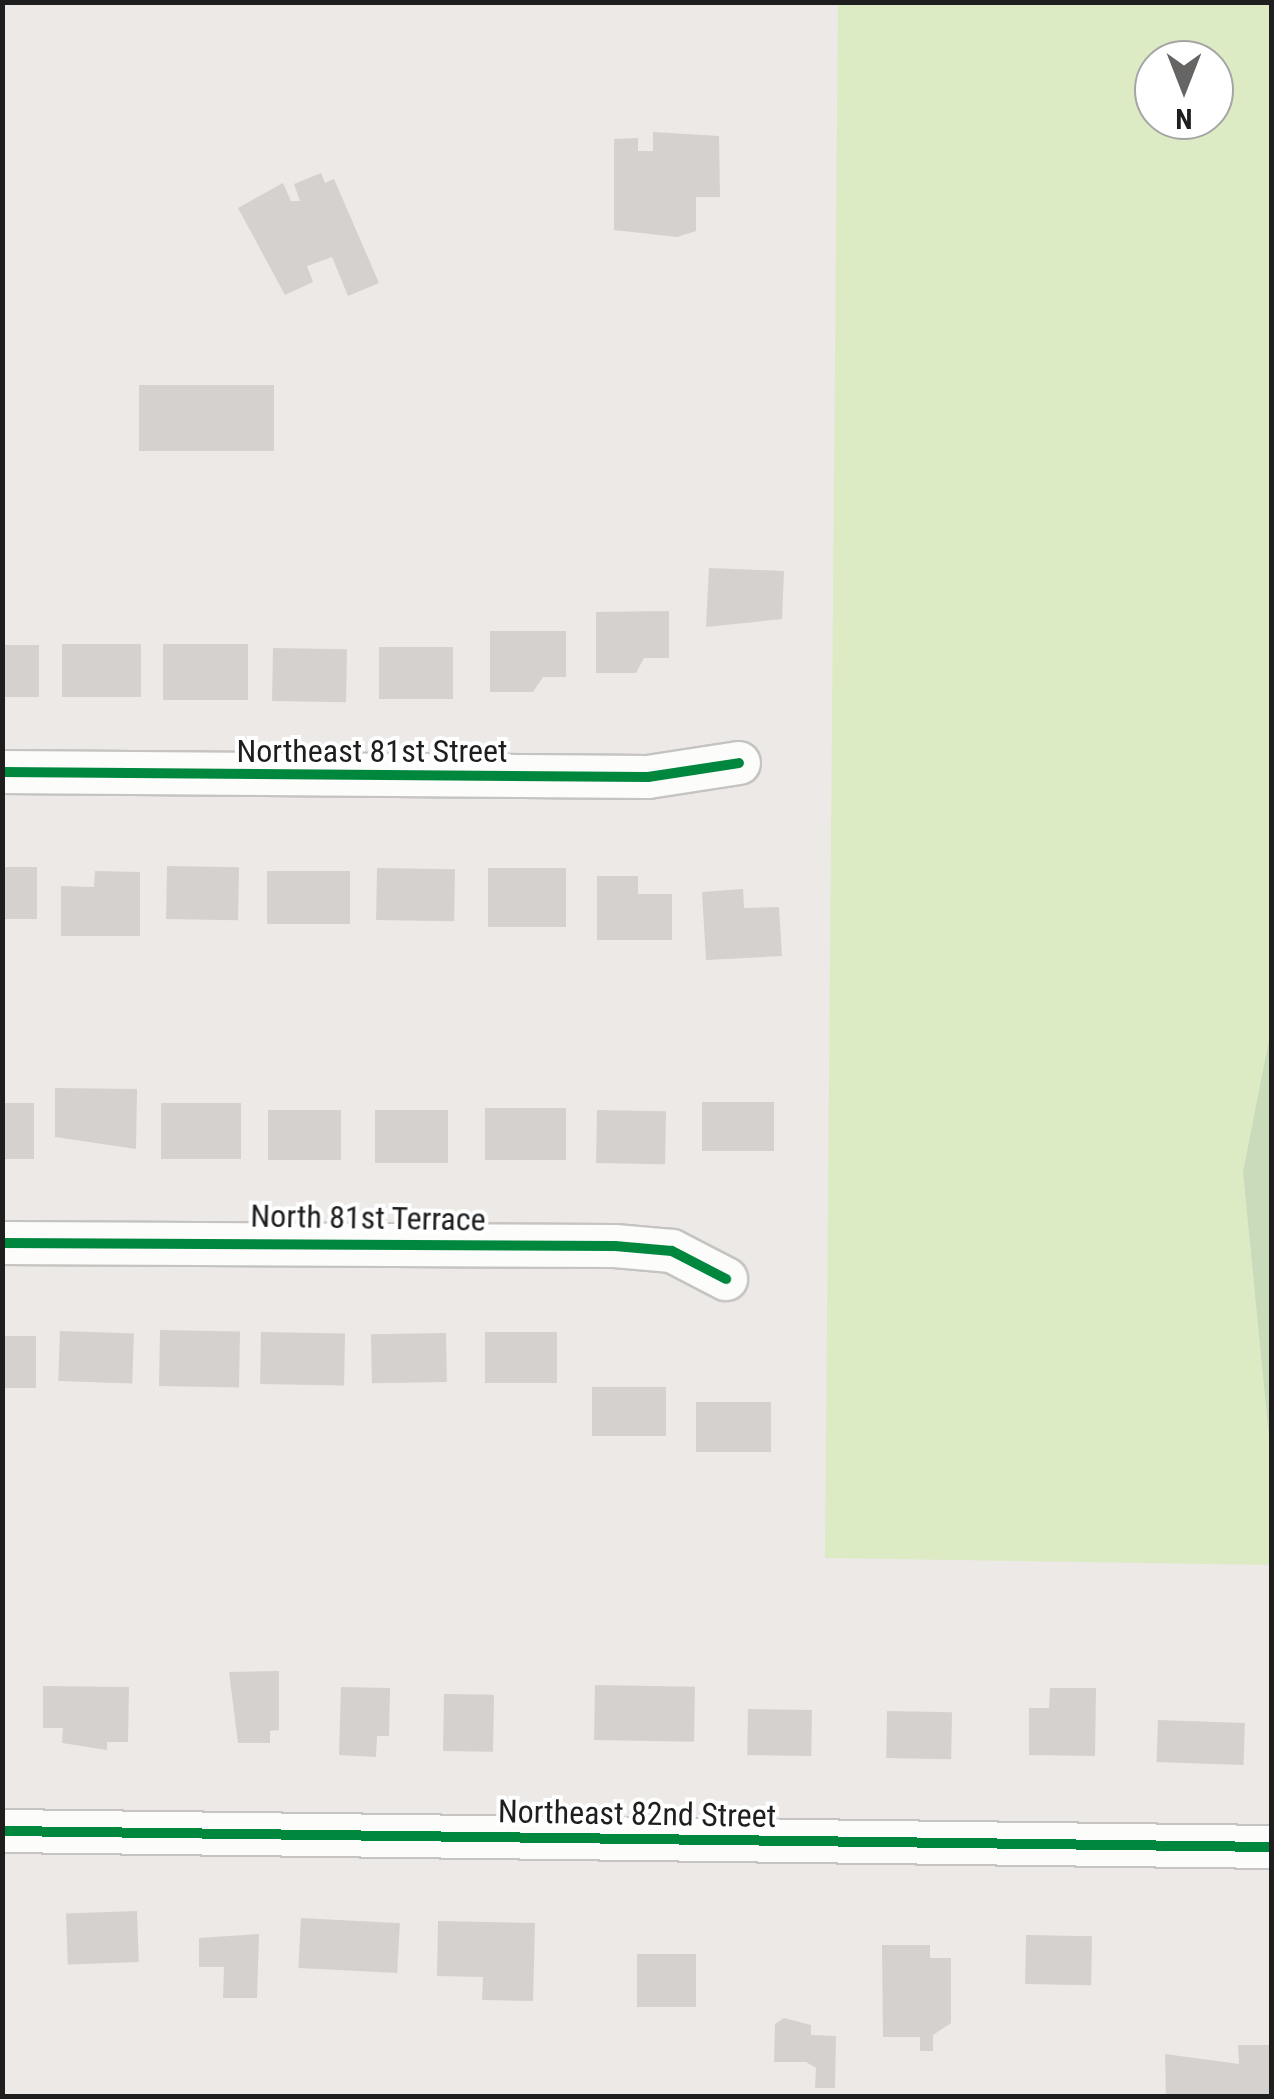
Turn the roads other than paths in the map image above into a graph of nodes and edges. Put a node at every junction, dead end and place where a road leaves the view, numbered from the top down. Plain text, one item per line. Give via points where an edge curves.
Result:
1 (740, 763) dead end
2 (2, 772) edge
3 (2, 1243) edge
4 (726, 1279) dead end
5 (2, 1831) edge
6 (1272, 1847) edge

1 - 2 street, Northeast 81st Street via 648,777
3 - 4 street, North 81st Terrace via 615,1246 672,1251
5 - 6 street, Northeast 82nd Street

